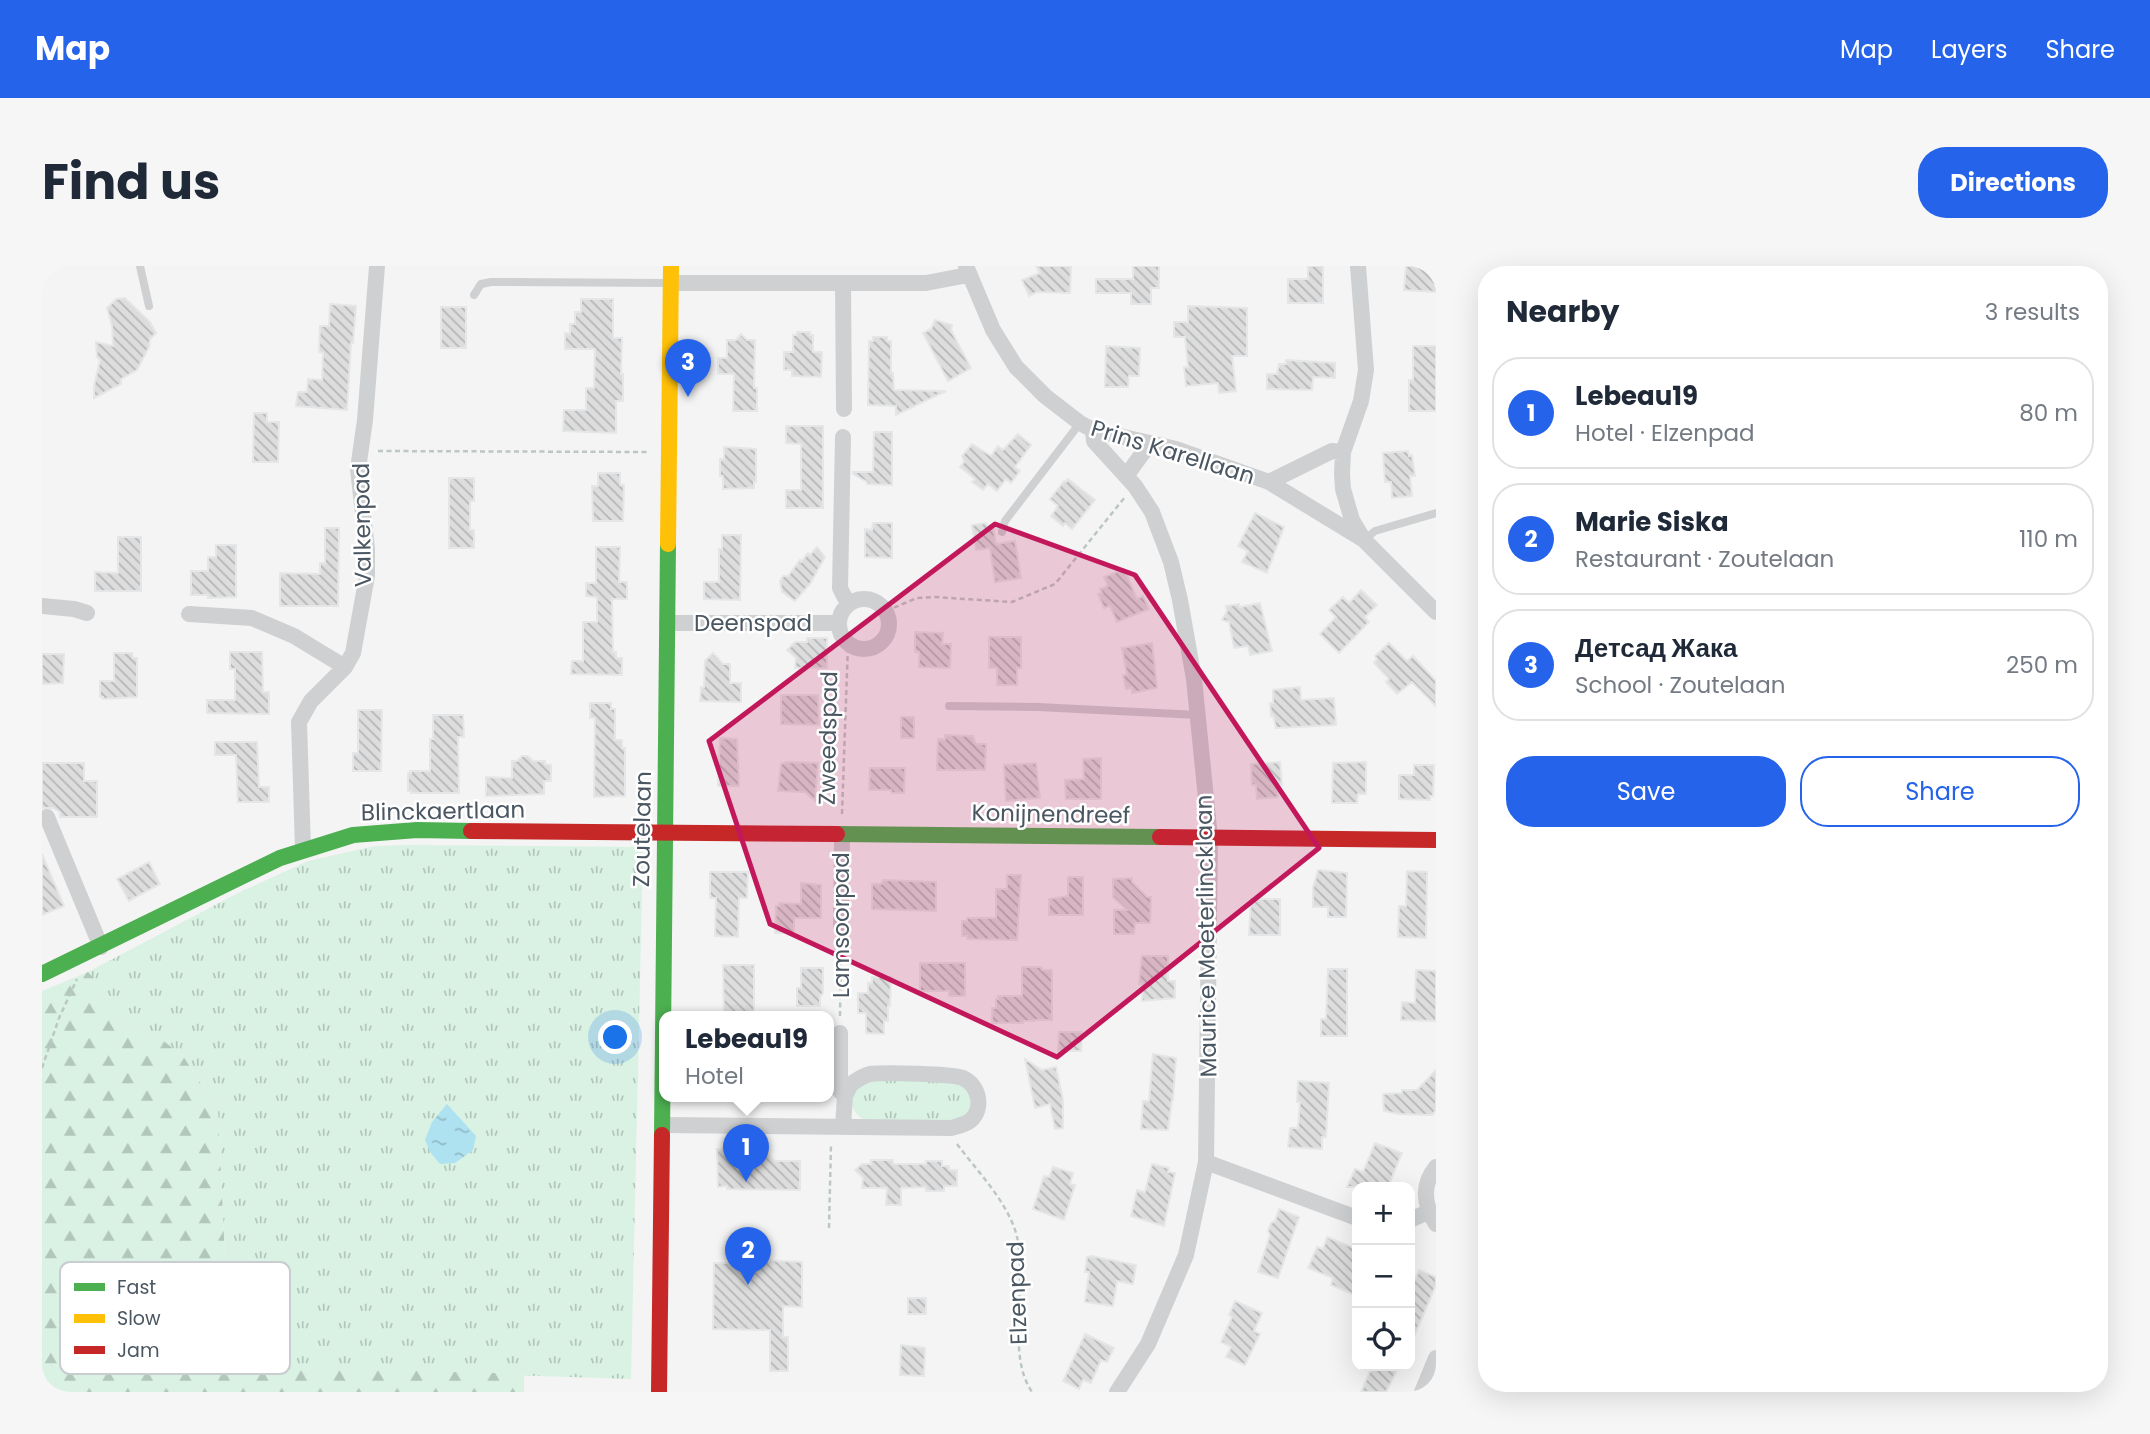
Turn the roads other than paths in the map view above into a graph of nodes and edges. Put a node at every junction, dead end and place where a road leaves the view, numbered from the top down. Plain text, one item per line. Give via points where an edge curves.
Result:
1 (140, 266) edge
2 (377, 266) edge
3 (1358, 266) edge
4 (967, 270) edge
5 (671, 274) edge
6 (843, 283) junction
7 (474, 295) dead end
8 (149, 306) dead end
9 (844, 409) dead end
10 (1087, 426) junction
11 (843, 437) dead end
12 (1147, 443) junction
13 (1343, 452) junction
14 (1130, 481) junction
15 (1269, 482) junction
16 (1436, 513) edge
17 (1002, 532) dead end
18 (1364, 540) junction
19 (848, 604) junction
20 (42, 606) edge
21 (1436, 612) edge
22 (87, 613) dead end
23 (189, 614) dead end
24 (667, 623) junction
25 (838, 623) junction
26 (345, 667) junction
27 (949, 706) dead end
28 (1198, 715) junction
29 (47, 817) dead end
30 (665, 833) junction
31 (842, 834) junction
32 (1210, 838) junction
33 (1436, 840) edge
34 (303, 849) junction
35 (841, 928) road end
36 (101, 947) junction
37 (42, 974) edge
38 (663, 1011) edge
39 (840, 1034) road end
40 (845, 1097) junction
41 (662, 1102) edge
42 (662, 1125) junction
43 (837, 1126) junction
44 (1206, 1162) junction
45 (1436, 1167) edge
46 (1352, 1216) edge
47 (1432, 1218) edge
48 (1436, 1358) edge
49 (659, 1392) edge
50 (1117, 1392) edge
51 (1422, 1392) edge

1 - 8 lane
2 - 26 street, Valkenpad via 358,469 367,576 353,653
3 - 13 street via 1366,370 1361,401
4 - 6 street via 926,283
4 - 10 street, Prins Karellaan via 993,330 1016,367 1045,396
5 - 6 street
5 - 7 lane via 491,282 481,284
5 - 24 street, Zoutelaan
6 - 9 street
10 - 12 street, Prins Karellaan
10 - 14 street, Maurice Maeterlincklaan via 1094,441
10 - 17 lane via 1004,521
11 - 19 street via 840,589
12 - 14 street
12 - 15 street, Prins Karellaan
13 - 15 street via 1332,451
13 - 18 street via 1343,489
14 - 28 street, Maurice Maeterlincklaan via 1152,512 1171,562
15 - 18 street, Prins Karellaan
16 - 18 lane via 1375,531
18 - 21 street
19 - 25 street
19 - 25 street via 868,599 881,605 889,628 880,643 864,649 848,643
20 - 22 street
23 - 26 street via 253,618
24 - 25 street, Deenspad
24 - 30 street, Zoutelaan
26 - 34 street, Valkenpad via 311,701 299,722
27 - 28 lane
28 - 32 street, Maurice Maeterlincklaan
29 - 36 street
30 - 31 street, Konijnendreef
30 - 34 street, Blinckaertlaan via 417,830 353,835
30 - 38 street, Zoutelaan
31 - 32 street, Konijnendreef
31 - 35 street, Lamsoorpad
32 - 33 street, Konijnendreef
32 - 44 street, Maurice Maeterlincklaan
34 - 36 street, Blinckaertlaan
36 - 37 street, Blinckaertlaan
39 - 40 street via 840,1091
40 - 43 street
40 - 43 street via 850,1084 870,1074 955,1076 977,1092 977,1112 965,1124 951,1128
41 - 42 street, Zoutelaan
42 - 43 street
42 - 49 street, Zoutelaan
44 - 46 street
44 - 50 street, Maurice Maeterlincklaan via 1186,1255 1148,1344
45 - 47 street via 1426,1184
48 - 51 street

